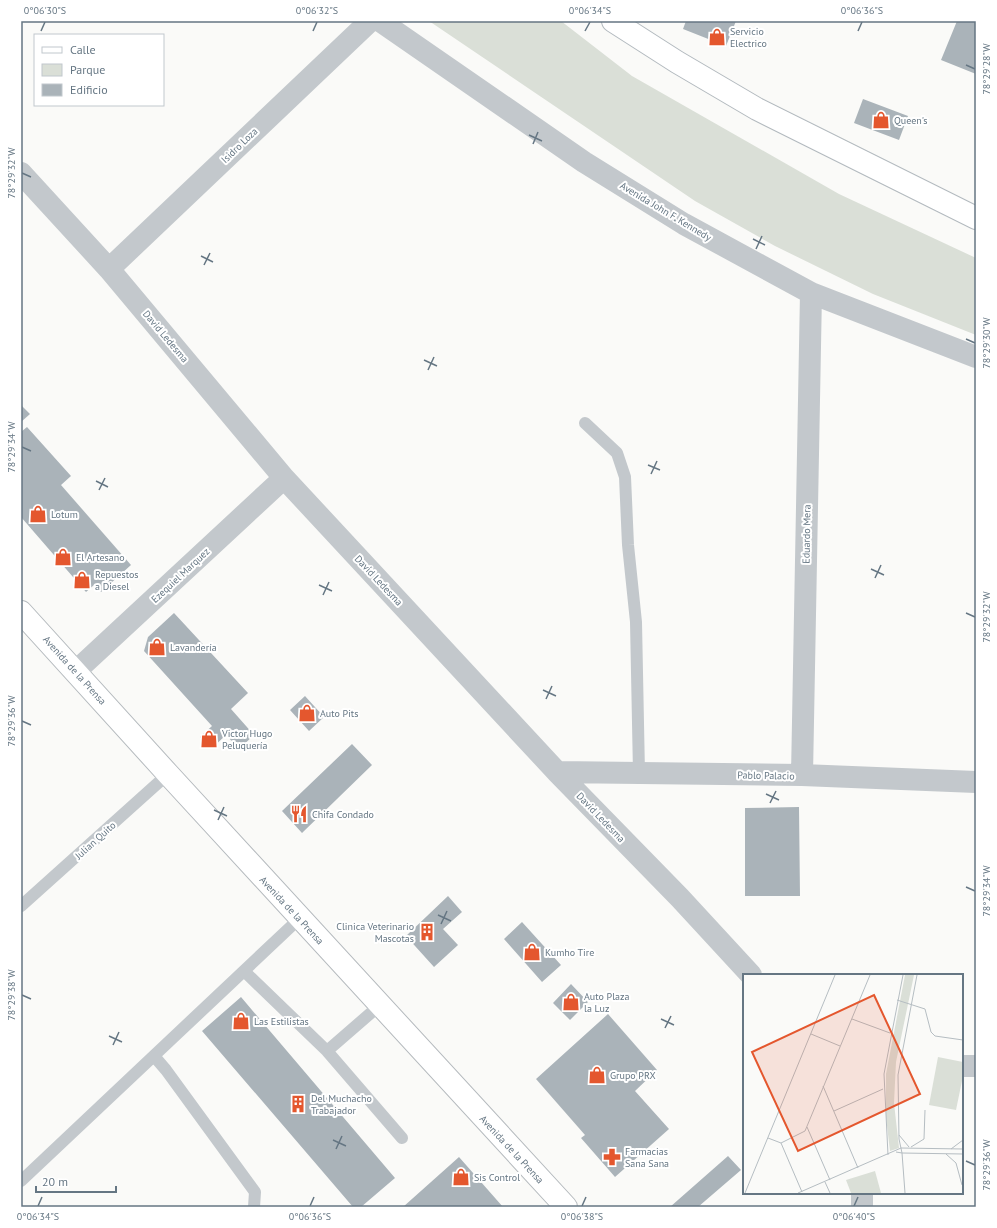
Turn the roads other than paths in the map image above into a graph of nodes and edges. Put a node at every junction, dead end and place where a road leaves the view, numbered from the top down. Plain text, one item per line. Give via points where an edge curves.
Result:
1 (370, 21) edge
2 (380, 21) edge
3 (613, 21) edge
4 (21, 173) edge
5 (976, 218) edge
6 (109, 269) junction
7 (811, 293) junction
8 (976, 357) edge
9 (585, 423) dead end
10 (284, 478) junction
11 (21, 612) edge
12 (76, 671) junction
13 (557, 772) junction
14 (639, 773) junction
15 (168, 774) junction
16 (802, 775) junction
17 (976, 782) edge
18 (21, 906) edge
19 (300, 918) junction
20 (244, 971) junction
21 (750, 974) edge
22 (380, 1005) junction
23 (327, 1051) junction
24 (154, 1056) junction
25 (963, 1066) edge
26 (976, 1066) edge
27 (402, 1138) dead end
28 (21, 1181) edge
29 (862, 1194) edge
30 (254, 1207) edge
31 (566, 1207) edge
32 (862, 1207) edge

1 - 6 street, Isidro Loza
2 - 7 street, Avenida John F. Kennedy via 584,162 684,224
3 - 5 main road via 757,109
4 - 6 street, David Ledesma
6 - 10 street, David Ledesma
7 - 8 street, Avenida John F. Kennedy
7 - 16 street, Eduardo Mera
9 - 14 lane via 617,453 625,478 628,545 636,622
10 - 12 street, Ezequiel Marquez
10 - 13 street, David Ledesma
11 - 12 main road, Avenida de la Prensa
12 - 15 main road, Avenida de la Prensa
13 - 14 street, Pablo Palacio
13 - 21 street, David Ledesma
14 - 16 street, Pablo Palacio
15 - 18 lane, Julian Quito
15 - 19 main road, Avenida de la Prensa
16 - 17 street, Pablo Palacio
19 - 20 lane
19 - 22 main road, Avenida de la Prensa
20 - 23 lane
20 - 24 lane
22 - 23 lane
22 - 31 main road, Avenida de la Prensa
23 - 27 lane
24 - 28 lane
24 - 30 lane via 255,1192
25 - 26 street
29 - 32 street

